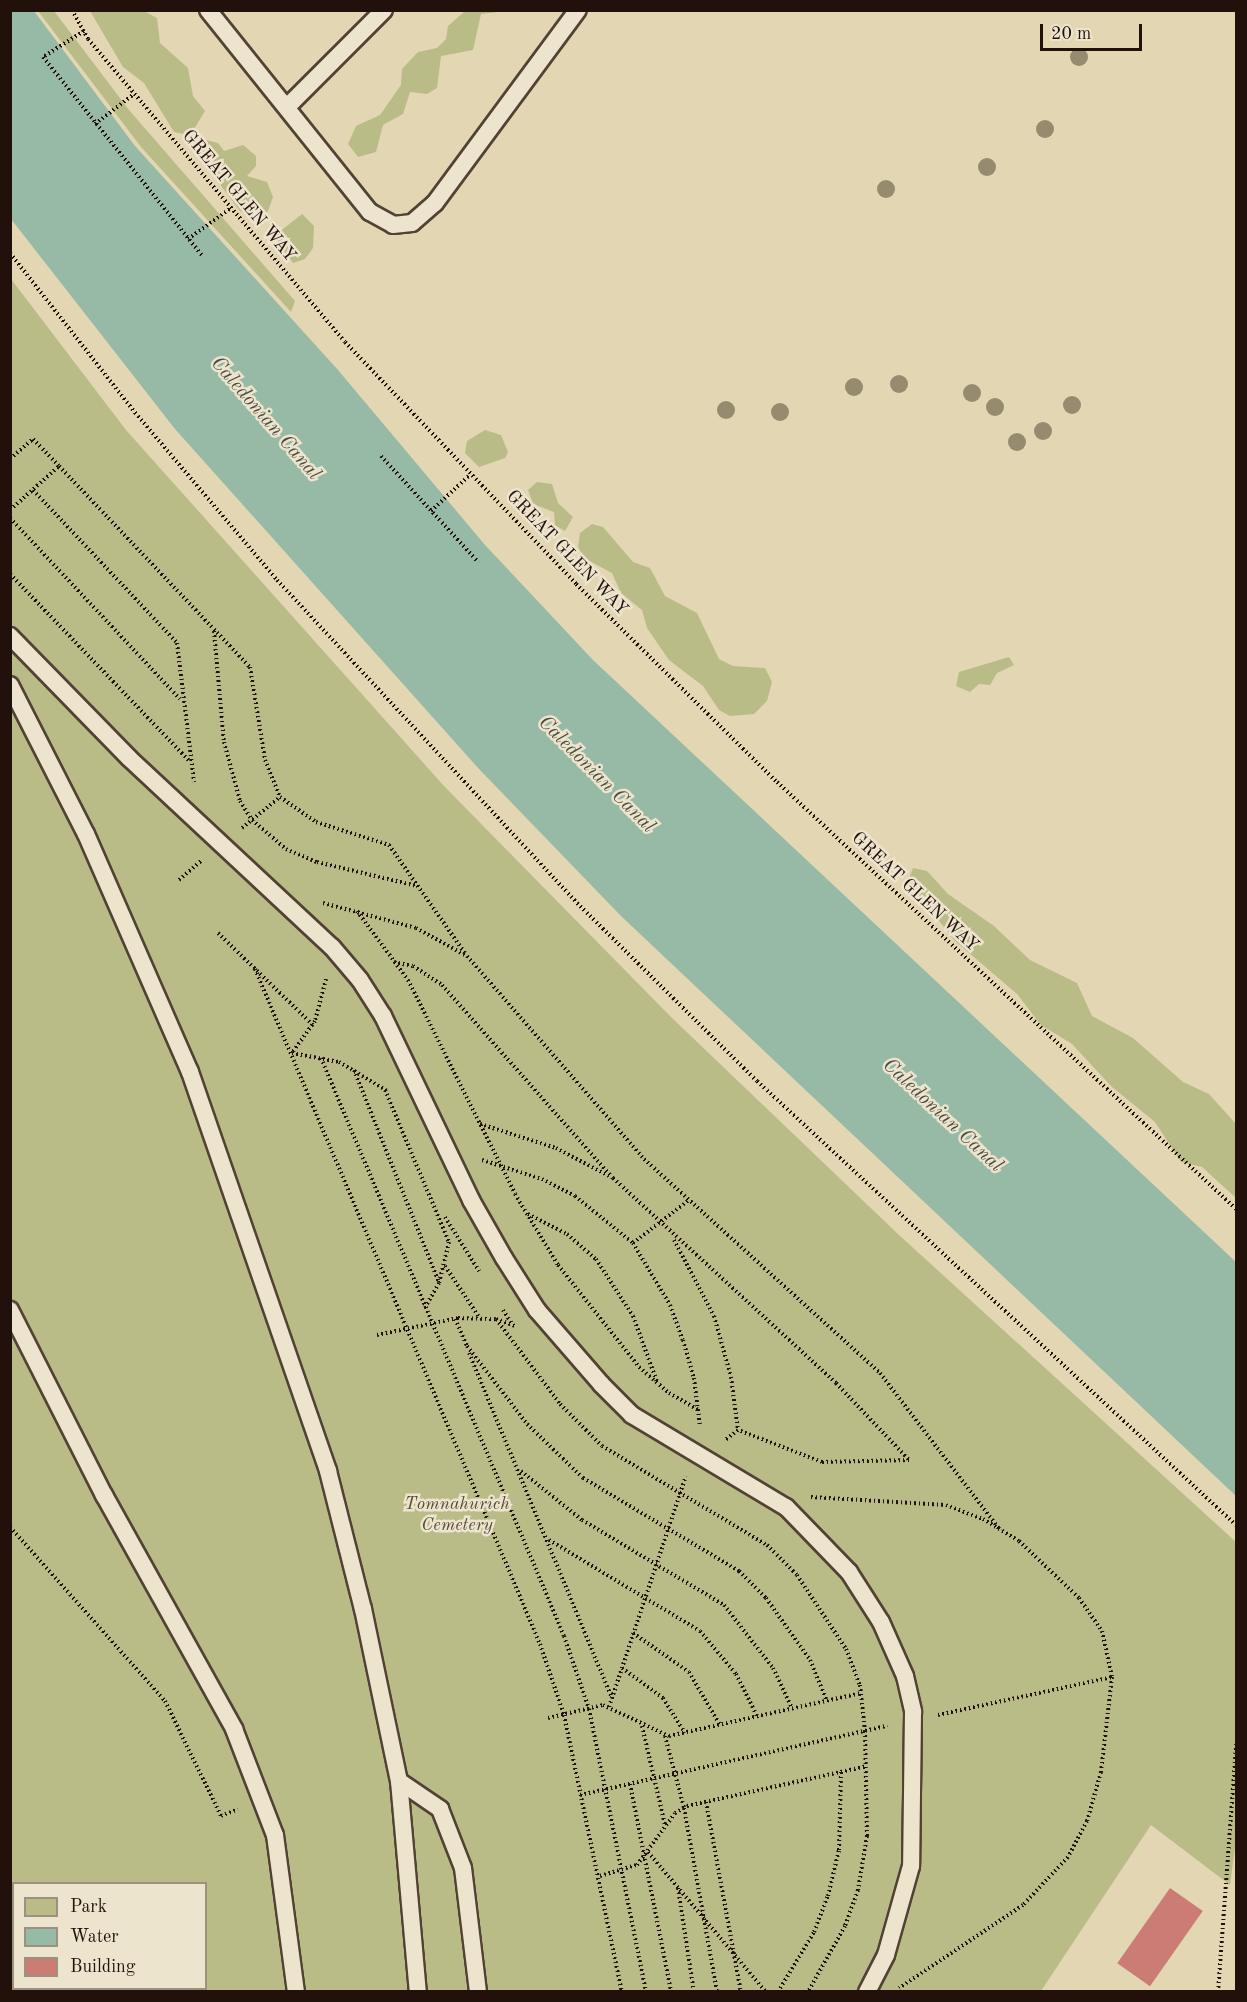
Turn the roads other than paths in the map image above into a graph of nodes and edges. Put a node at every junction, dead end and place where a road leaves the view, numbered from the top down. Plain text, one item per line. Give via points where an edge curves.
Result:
1 (208, 10) edge
2 (384, 10) edge
3 (578, 10) edge
4 (287, 107) junction
5 (10, 636) edge
6 (10, 685) edge
7 (10, 1310) edge
8 (399, 1781) junction
9 (296, 1992) edge
10 (418, 1992) edge
11 (478, 1992) edge
12 (867, 1992) edge

1 - 4 lane
2 - 4 lane
3 - 4 lane via 435,203 412,223 393,225 370,213
5 - 12 lane via 324,939 383,1016 471,1200 537,1310 632,1414 768,1495 815,1532 849,1572 881,1622 905,1676 913,1721 910,1866 886,1955
6 - 8 lane via 86,834 190,1072 328,1472 363,1609
7 - 9 lane via 104,1495 234,1729 275,1835
8 - 10 lane
8 - 11 lane via 441,1809 463,1868

